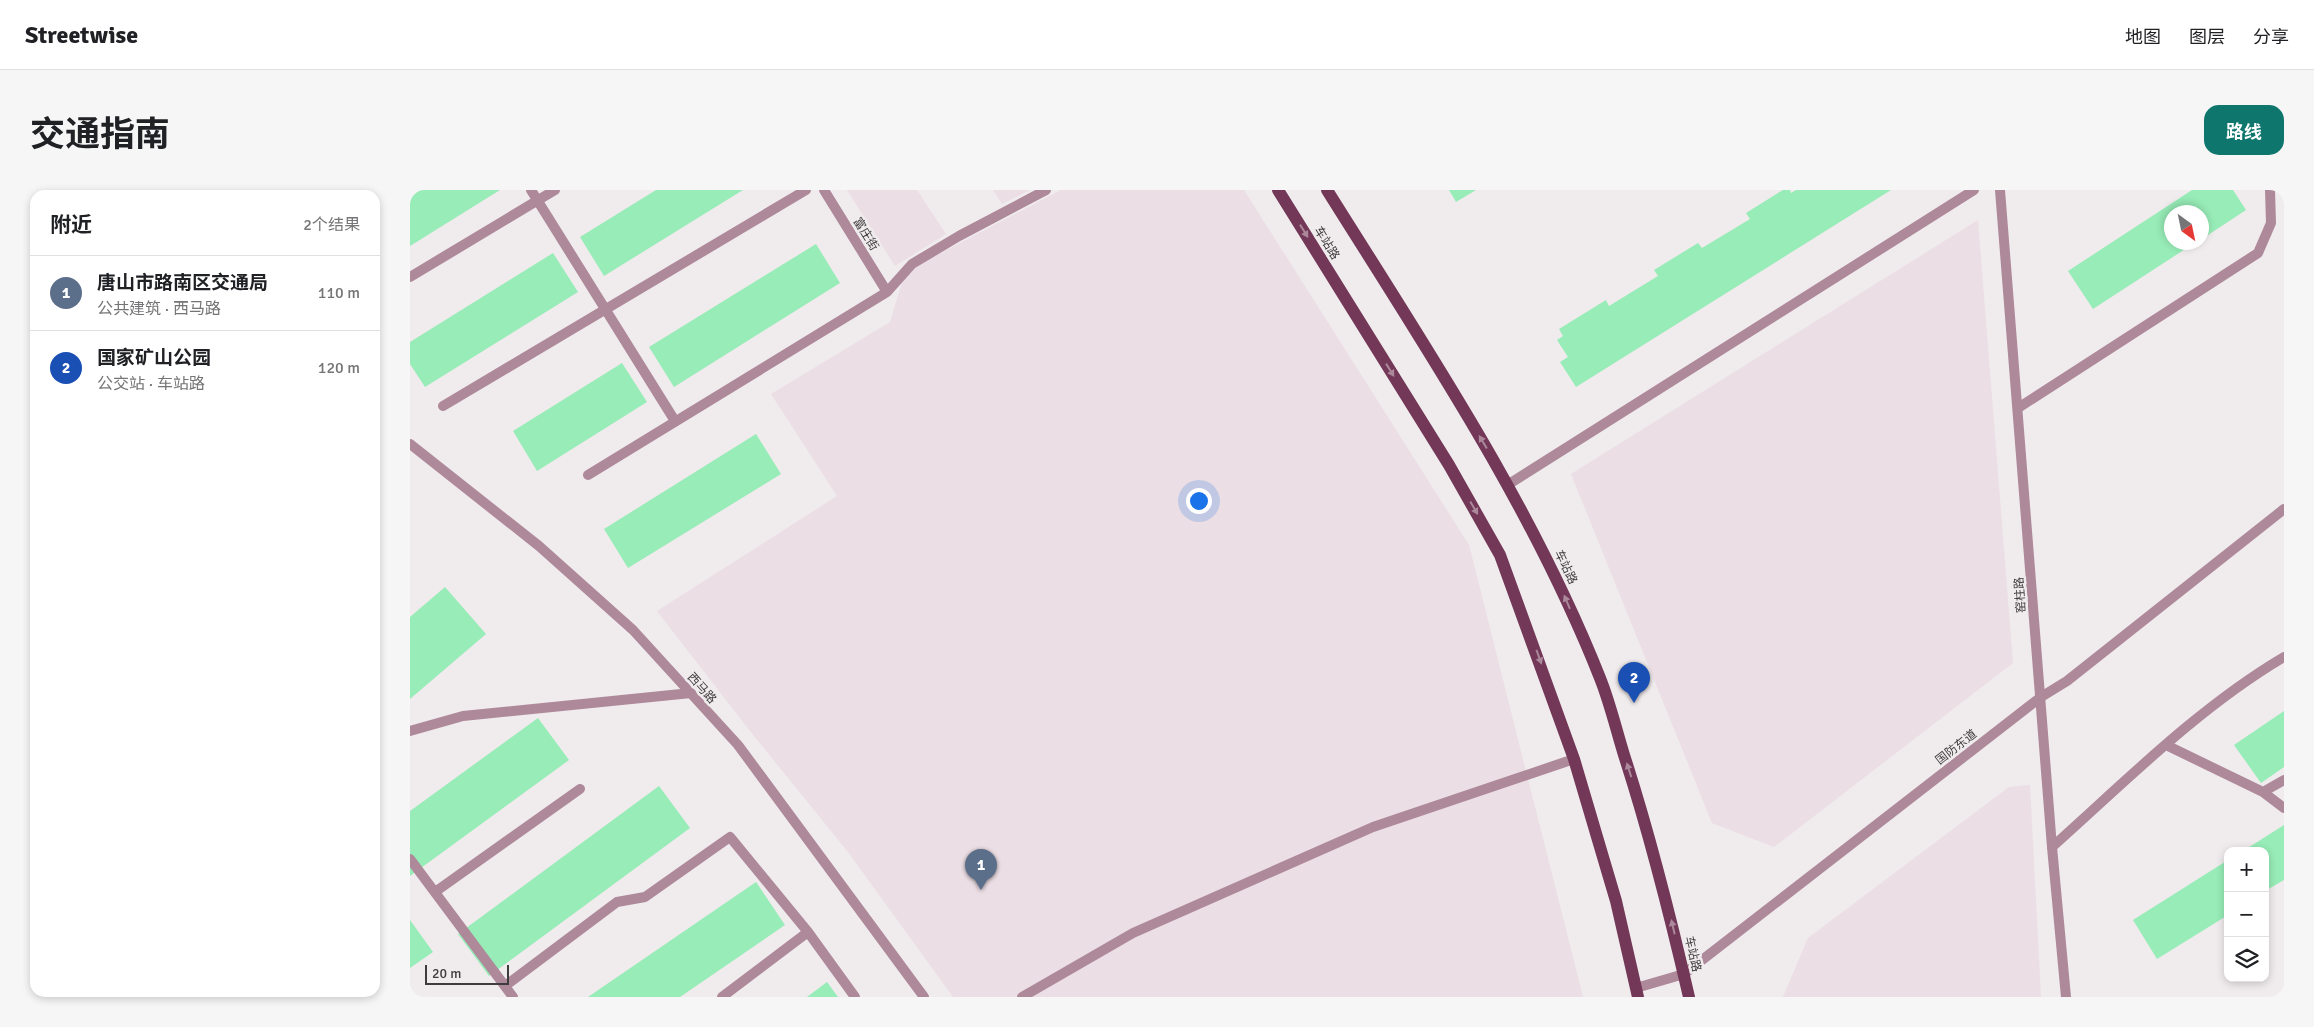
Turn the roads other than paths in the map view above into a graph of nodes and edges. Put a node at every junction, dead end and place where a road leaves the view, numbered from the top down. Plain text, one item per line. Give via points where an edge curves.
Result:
1 (531, 190) edge
2 (555, 190) edge
3 (806, 190) edge
4 (824, 190) edge
5 (1046, 190) edge
6 (1278, 190) edge
7 (1327, 190) edge
8 (1974, 190) edge
9 (2000, 190) edge
10 (2270, 190) edge
11 (537, 200) junction
12 (410, 277) edge
13 (887, 292) junction
14 (606, 310) junction
15 (443, 406) dead end
16 (2018, 408) junction
17 (675, 421) junction
18 (410, 444) edge
19 (588, 475) dead end
20 (1509, 484) junction
21 (2284, 509) edge
22 (2284, 657) edge
23 (690, 693) junction
24 (2041, 697) junction
25 (410, 731) edge
26 (2166, 745) junction
27 (1574, 759) junction
28 (2284, 780) edge
29 (580, 789) dead end
30 (2262, 792) junction
31 (2284, 808) edge
32 (2052, 847) junction
33 (410, 859) edge
34 (435, 892) junction
35 (808, 932) junction
36 (1684, 974) junction
37 (505, 986) junction
38 (1637, 993) edge
39 (513, 997) edge
40 (722, 997) edge
41 (855, 997) edge
42 (924, 997) edge
43 (1022, 997) edge
44 (1689, 997) edge
45 (2066, 997) edge

1 - 11 street
2 - 11 street
3 - 14 street
4 - 13 street, 富庄街
5 - 13 street via 912,264
6 -> 27 main road, 车站路 via 1449,465 1500,555
20 -> 7 main road, 车站路
8 - 20 street
9 - 16 street, 窑柱路
10 - 16 street via 2271,223 2258,252
11 - 12 street
11 - 14 street
13 - 17 street
14 - 15 street
14 - 17 street
16 - 24 street, 窑柱路
17 - 19 street
18 - 23 street, 西马路 via 561,566 633,630
36 -> 20 main road, 车站路 via 1663,884 1600,679 1560,586
21 - 24 street, 国防东道 via 2067,681
22 - 26 street via 2251,676
23 - 25 street via 463,716
23 - 42 street, 西马路 via 738,745
24 - 32 street, 窑柱路
24 - 36 street, 国防东道
26 - 30 street
26 - 32 street
27 - 38 main road, 车站路 via 1616,900
27 - 43 street via 1373,827 1132,932
28 - 30 street
29 - 34 street
30 - 31 street
32 - 45 street, 窑柱路
33 - 34 street
34 - 37 street
35 - 37 street via 730,837 645,897 617,902
35 - 40 street
35 - 41 street
36 - 38 street, 国防东道
36 - 44 main road, 车站路
37 - 39 street

